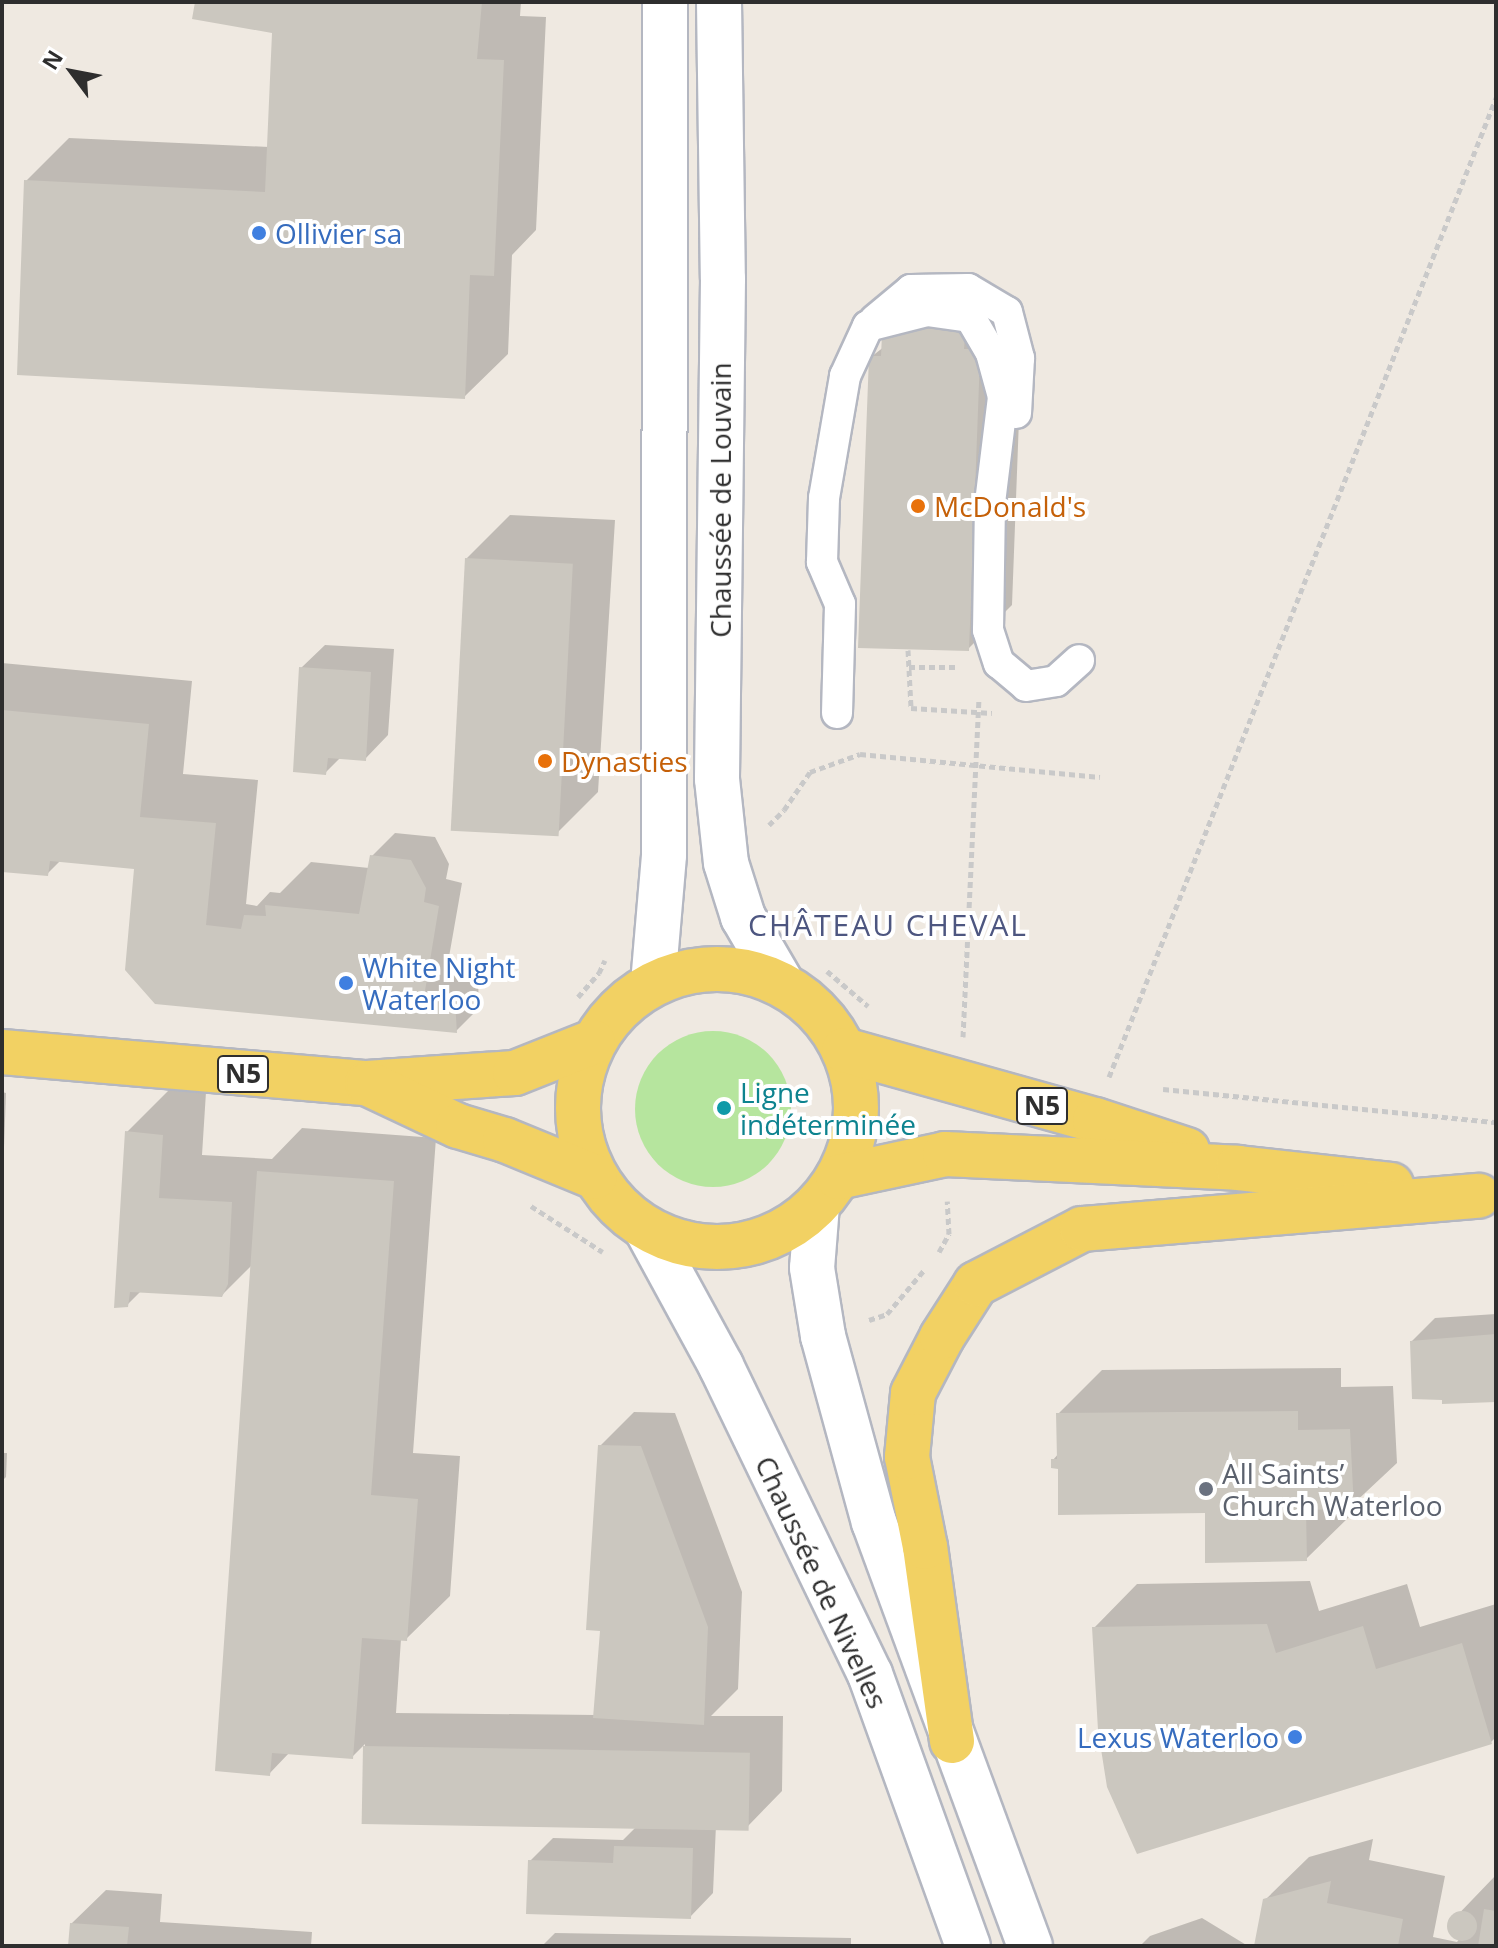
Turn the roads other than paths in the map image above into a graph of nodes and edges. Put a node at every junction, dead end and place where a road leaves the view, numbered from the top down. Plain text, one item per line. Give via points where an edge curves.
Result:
1 (665, 2) edge
2 (719, 2) edge
3 (1079, 660) dead end
4 (837, 713) dead end
5 (800, 972) junction
6 (653, 984) junction
7 (593, 1042) junction
8 (844, 1050) junction
9 (2, 1052) edge
10 (367, 1083) junction
11 (1238, 1168) junction
12 (595, 1177) junction
13 (827, 1191) junction
14 (1488, 1197) edge
15 (647, 1230) junction
16 (952, 1741) junction
17 (968, 1946) edge
18 (1030, 1946) edge

1 - 6 main road, Chaussée de Louvain via 664,855
2 - 5 main road, Chaussée de Louvain via 723,279 717,779 726,863 739,904
3 - 4 lane via 1056,681 1026,686 999,663 988,630 993,476 1003,397 991,353 970,317 927,311 868,326 845,376 824,498 822,562 840,604
5 - 6 main road, N5 via 695,970
5 - 8 main road, N5
6 - 7 main road, N5 via 619,1008
7 - 10 main road, N5 via 515,1073
7 - 12 main road, N5 via 579,1086 579,1133
8 - 11 main road, N5 via 1095,1120
8 - 13 main road, N5 via 856,1093 853,1136
9 - 10 main road, N5
10 - 12 main road, N5 via 458,1126
11 - 13 main road, N5 via 945,1154
11 - 14 main road, N5
12 - 15 main road, N5 via 624,1213
13 - 15 main road, N5 via 784,1230 745,1244 704,1247
13 - 16 main road, Chaussée de Nivelles via 812,1268 823,1336 874,1522
14 - 16 main road via 1082,1229 976,1284 913,1393 907,1457
15 - 17 main road, Chaussée de Nivelles via 721,1366 870,1674
16 - 18 main road, Chaussée de Nivelles

